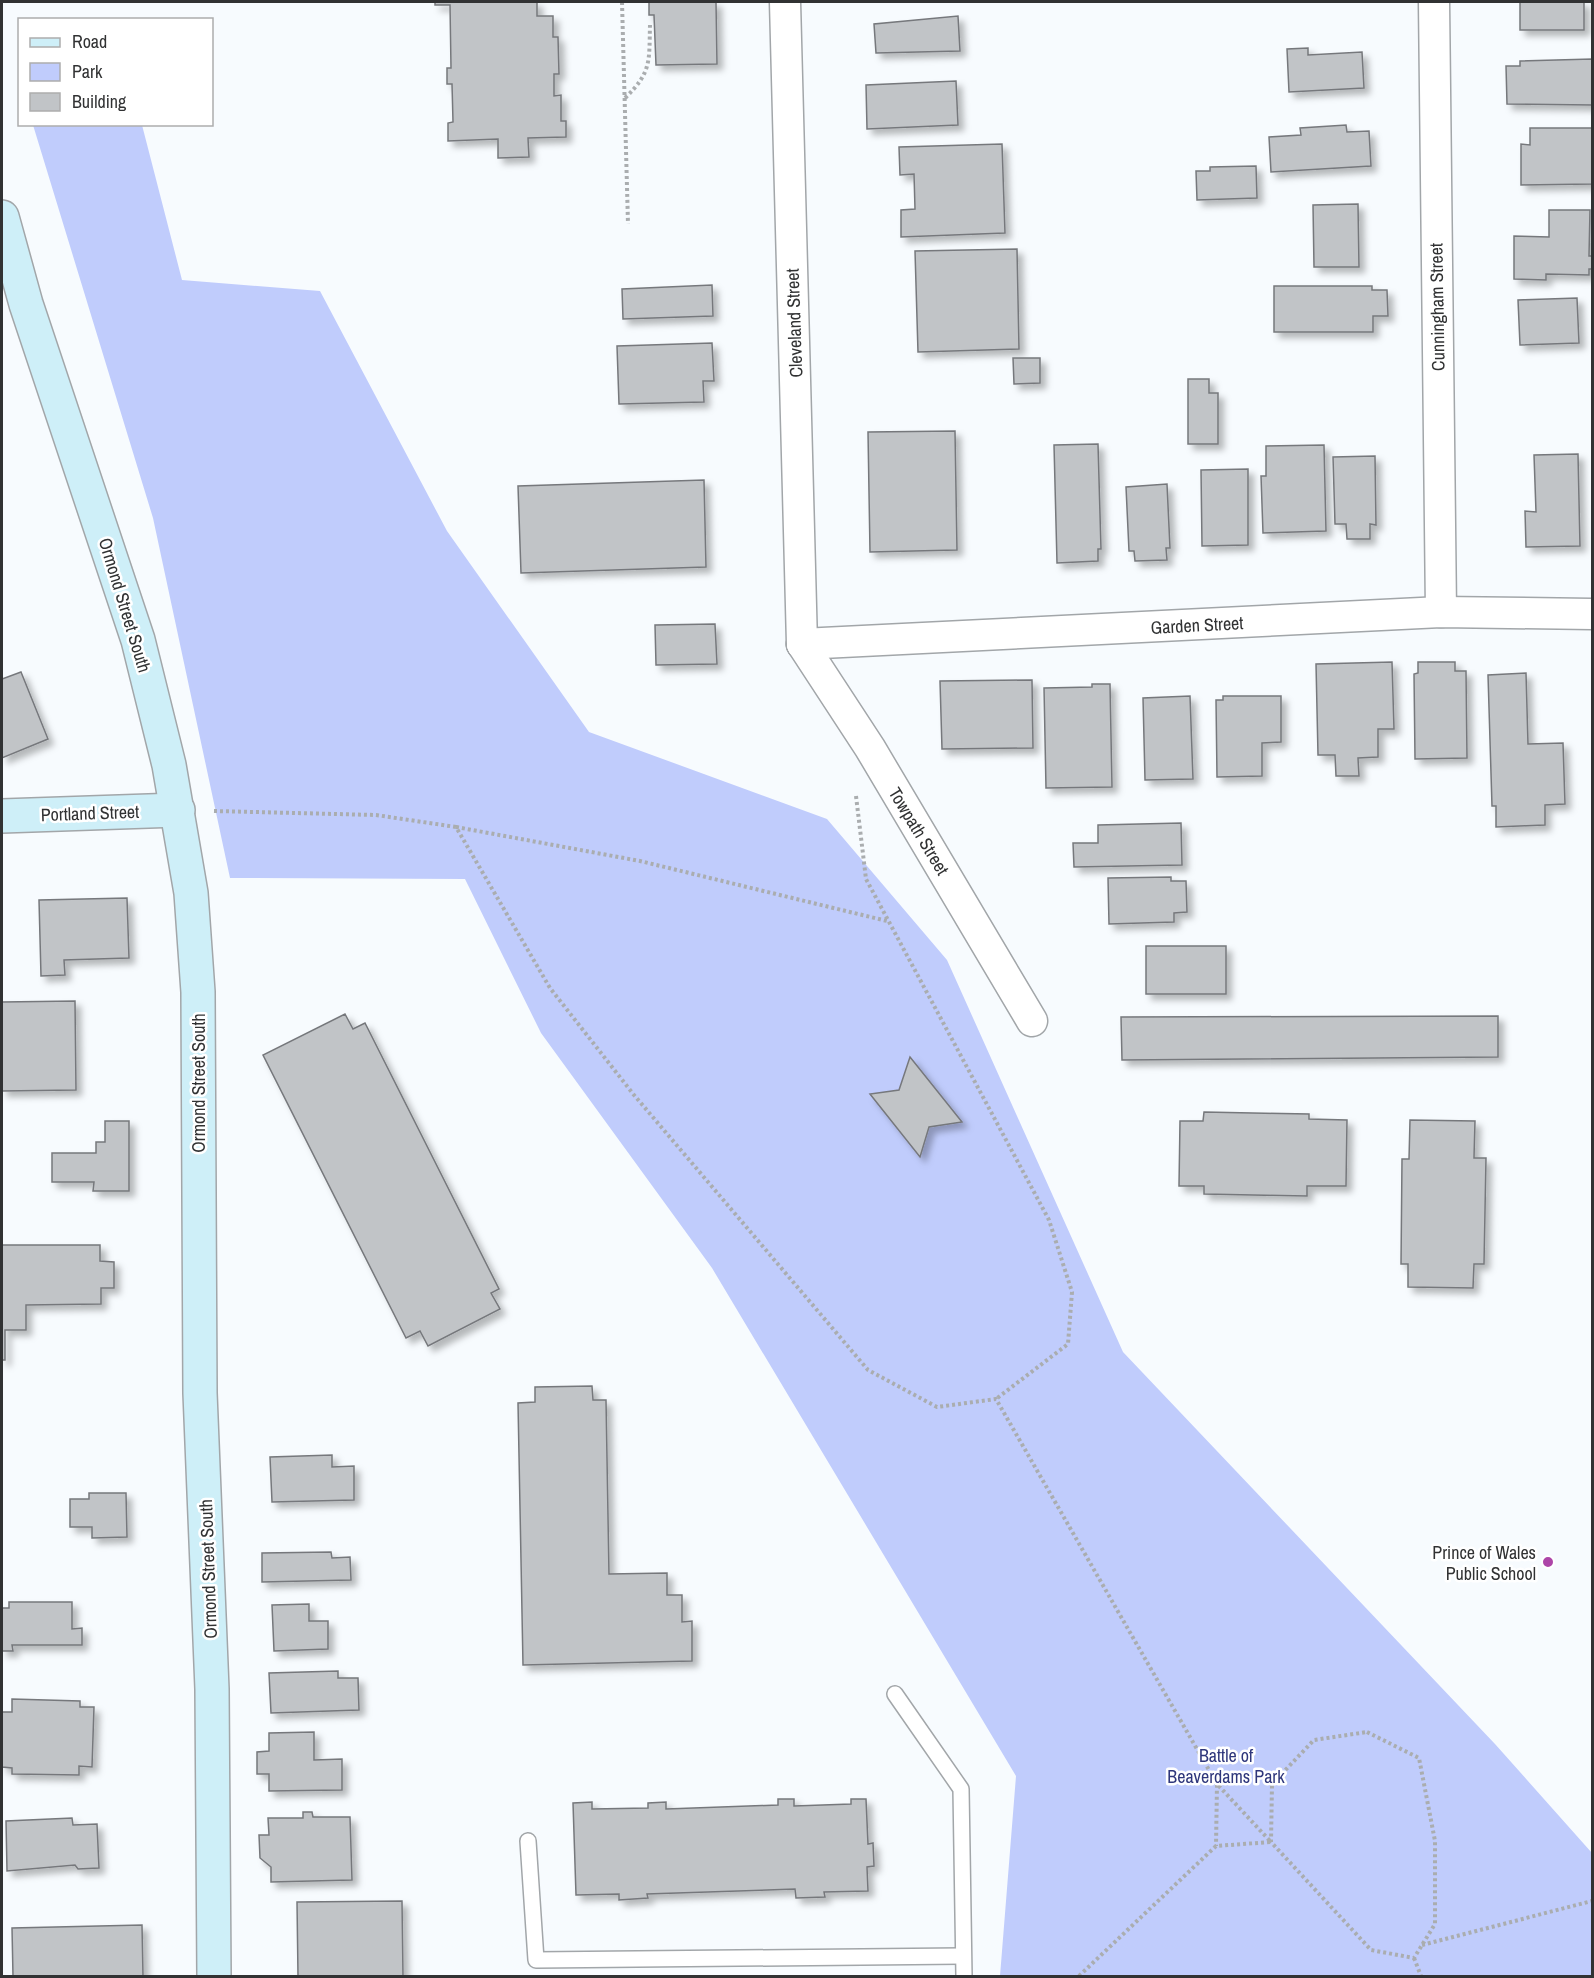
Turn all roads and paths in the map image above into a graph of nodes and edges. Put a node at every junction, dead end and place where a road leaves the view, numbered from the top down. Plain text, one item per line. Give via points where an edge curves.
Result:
1 (622, 2) edge
2 (785, 2) edge
3 (1434, 2) edge
4 (650, 26) dead end
5 (625, 98) junction
6 (2, 217) edge
7 (628, 224) dead end
8 (1441, 612) junction
9 (1593, 614) edge
10 (802, 644) junction
11 (870, 748) junction
12 (177, 810) junction
13 (2, 816) edge
14 (456, 827) junction
15 (888, 921) junction
16 (1032, 1021) dead end
17 (996, 1399) junction
18 (895, 1695) dead end
19 (1217, 1784) junction
20 (528, 1840) dead end
21 (1270, 1842) junction
22 (1216, 1846) junction
23 (1593, 1901) edge
24 (1422, 1945) junction
25 (962, 1956) junction
26 (1414, 1958) junction
27 (213, 1977) edge
28 (964, 1977) edge
29 (1079, 1977) edge
30 (1421, 1977) edge

1 - 5 path
2 - 10 street, Cleveland Street
3 - 8 street, Cunningham Street
4 - 5 path via 649,66 639,85
5 - 7 path
6 - 12 main road, Ormond Street South via 26,304 138,640
8 - 9 street, Garden Street
8 - 10 street, Garden Street
10 - 11 street, Towpath Street
11 - 15 path via 854,780 866,879
11 - 16 street, Towpath Street
12 - 13 main road, Portland Street
12 - 14 path via 376,815
12 - 27 main road, Ormond Street South via 191,894 198,992 200,1393 212,1689
14 - 15 path via 640,861
14 - 17 path via 550,988 634,1095 868,1370 937,1407
15 - 17 path via 1049,1220 1072,1292 1068,1344
17 - 19 path
18 - 25 lane via 961,1789
19 - 21 path
19 - 22 path
20 - 25 lane via 536,1960
21 - 22 path
21 - 24 path via 1272,1784 1314,1740 1367,1732 1419,1758 1435,1841 1434,1924
21 - 26 path via 1371,1950
22 - 29 path
23 - 24 path
24 - 26 path
25 - 28 lane
26 - 30 path

